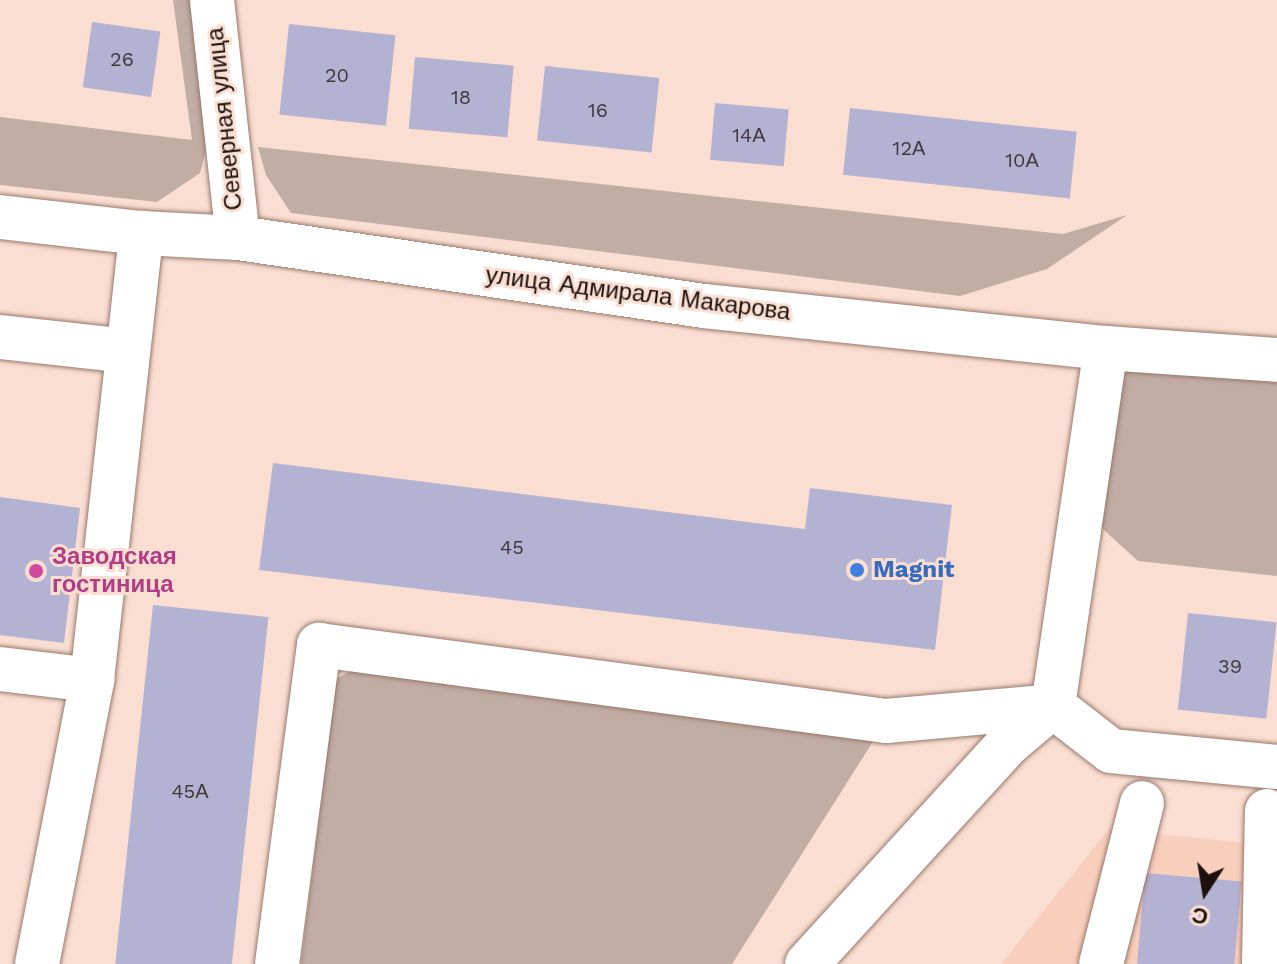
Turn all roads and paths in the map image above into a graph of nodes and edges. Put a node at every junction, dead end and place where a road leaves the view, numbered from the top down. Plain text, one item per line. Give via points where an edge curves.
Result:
1 (212, 0) edge
2 (0, 217) edge
3 (141, 233) junction
4 (238, 238) junction
5 (0, 337) edge
6 (1106, 348) junction
7 (127, 351) junction
8 (1277, 360) edge
9 (0, 669) edge
10 (92, 680) junction
11 (1053, 706) junction
12 (1277, 767) edge
13 (1142, 803) dead end
14 (1267, 811) dead end
15 (37, 964) edge
16 (277, 964) edge
17 (807, 964) edge
18 (1101, 964) edge
19 (1264, 964) edge

1 - 4 street, Северная улица
2 - 3 street, улица Адмирала Макарова
3 - 4 street, улица Адмирала Макарова
3 - 7 street
4 - 6 street, улица Адмирала Макарова via 704,306
5 - 7 street
6 - 8 street, улица Адмирала Макарова
6 - 11 street
7 - 10 street
9 - 10 street
10 - 15 street
11 - 12 street via 1111,751
11 - 16 street via 886,721 319,645
11 - 17 street via 1009,743
13 - 18 street
14 - 19 street

